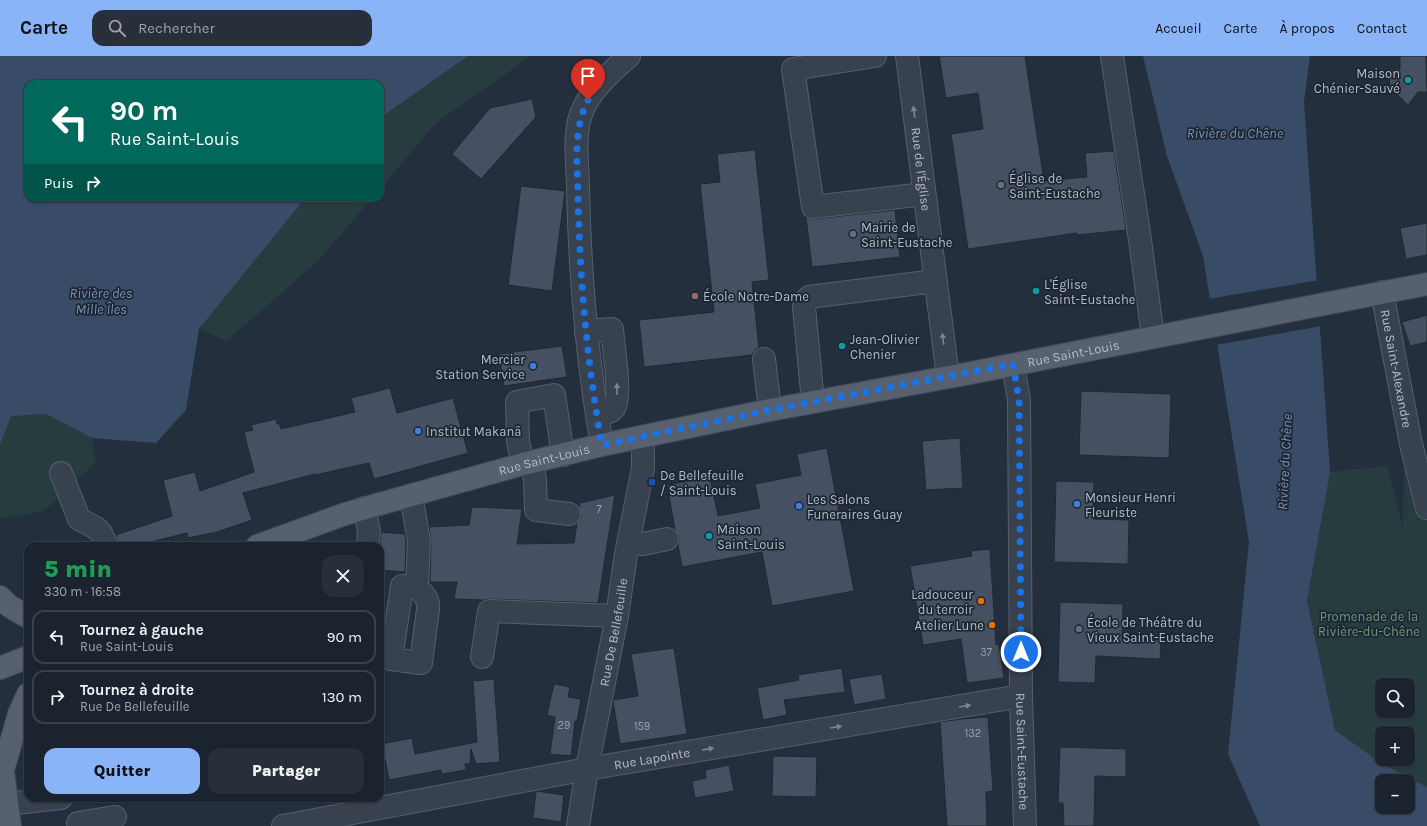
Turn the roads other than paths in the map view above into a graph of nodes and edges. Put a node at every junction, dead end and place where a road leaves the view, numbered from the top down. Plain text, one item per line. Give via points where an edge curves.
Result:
1 (629, 56) edge
2 (875, 56) edge
3 (907, 56) edge
4 (1112, 56) edge
5 (924, 194) junction
6 (935, 281) junction
7 (1427, 284) edge
8 (1382, 292) junction
9 (1153, 337) junction
10 (764, 359) dead end
11 (1013, 364) junction
12 (948, 377) junction
13 (813, 402) junction
14 (770, 410) junction
15 (640, 438) junction
16 (602, 445) junction
17 (563, 455) junction
18 (527, 464) junction
19 (61, 473) dead end
20 (411, 495) junction
21 (364, 508) junction
22 (1427, 508) edge
23 (570, 514) dead end
24 (667, 539) dead end
25 (105, 542) edge
26 (274, 542) edge
27 (368, 542) edge
28 (628, 543) junction
29 (417, 588) dead end
30 (0, 597) edge
31 (24, 615) edge
32 (617, 616) junction
33 (482, 657) dead end
34 (24, 659) edge
35 (0, 668) edge
36 (1021, 696) junction
37 (24, 703) edge
38 (0, 747) edge
39 (587, 769) junction
40 (3, 770) junction
41 (25, 802) edge
42 (75, 802) edge
43 (7, 804) junction
44 (115, 817) dead end
45 (78, 825) edge
46 (10, 826) edge
47 (283, 826) edge
48 (578, 826) edge
49 (1025, 826) edge

1 - 16 street via 596,89 586,105 579,123 577,145 586,331
2 - 5 street via 793,69 813,207
5 -> 3 street, Rue de l'Église
4 - 9 street
5 - 6 street, Rue de l'Église
12 -> 6 street, Rue de l'Église
6 - 13 street via 808,297 804,307
7 - 8 main road, Rue Saint-Louis
8 - 9 main road, Rue Saint-Louis
8 - 22 street, Rue Saint-Alexandre via 1411,444
9 - 11 main road, Rue Saint-Louis
10 - 14 street
11 - 12 main road, Rue Saint-Louis
11 - 36 street, Rue Saint-Eustache via 1019,400
12 - 13 main road, Rue Saint-Louis
13 - 14 main road, Rue Saint-Louis
14 - 15 main road, Rue Saint-Louis
15 - 16 main road, Rue Saint-Louis
15 - 28 street, Rue De Bellefeuille via 643,468
16 - 17 main road, Rue Saint-Louis
17 - 18 main road, Rue Saint-Louis
17 - 18 street via 554,395 517,402 518,442
18 - 20 main road, Rue Saint-Louis
18 - 23 street via 534,479 536,510
19 - 25 street via 79,518 101,532
20 - 21 main road, Rue Saint-Louis
20 - 29 street via 419,541
21 - 26 main road, Rue Saint-Louis
21 - 27 street via 369,531
24 - 28 street via 643,544
28 - 32 street, Rue De Bellefeuille
30 - 31 main road
32 - 33 street via 489,611
32 - 39 street, Rue De Bellefeuille
34 - 35 main road
39 -> 36 street, Rue Lapointe
36 - 49 street, Rue Saint-Eustache
37 - 40 main road
38 - 40 main road
39 - 47 street, Rue Lapointe
39 - 48 street, Rue De Bellefeuille
40 - 43 main road
41 - 43 street
42 - 45 street
43 - 46 main road
44 - 45 street

